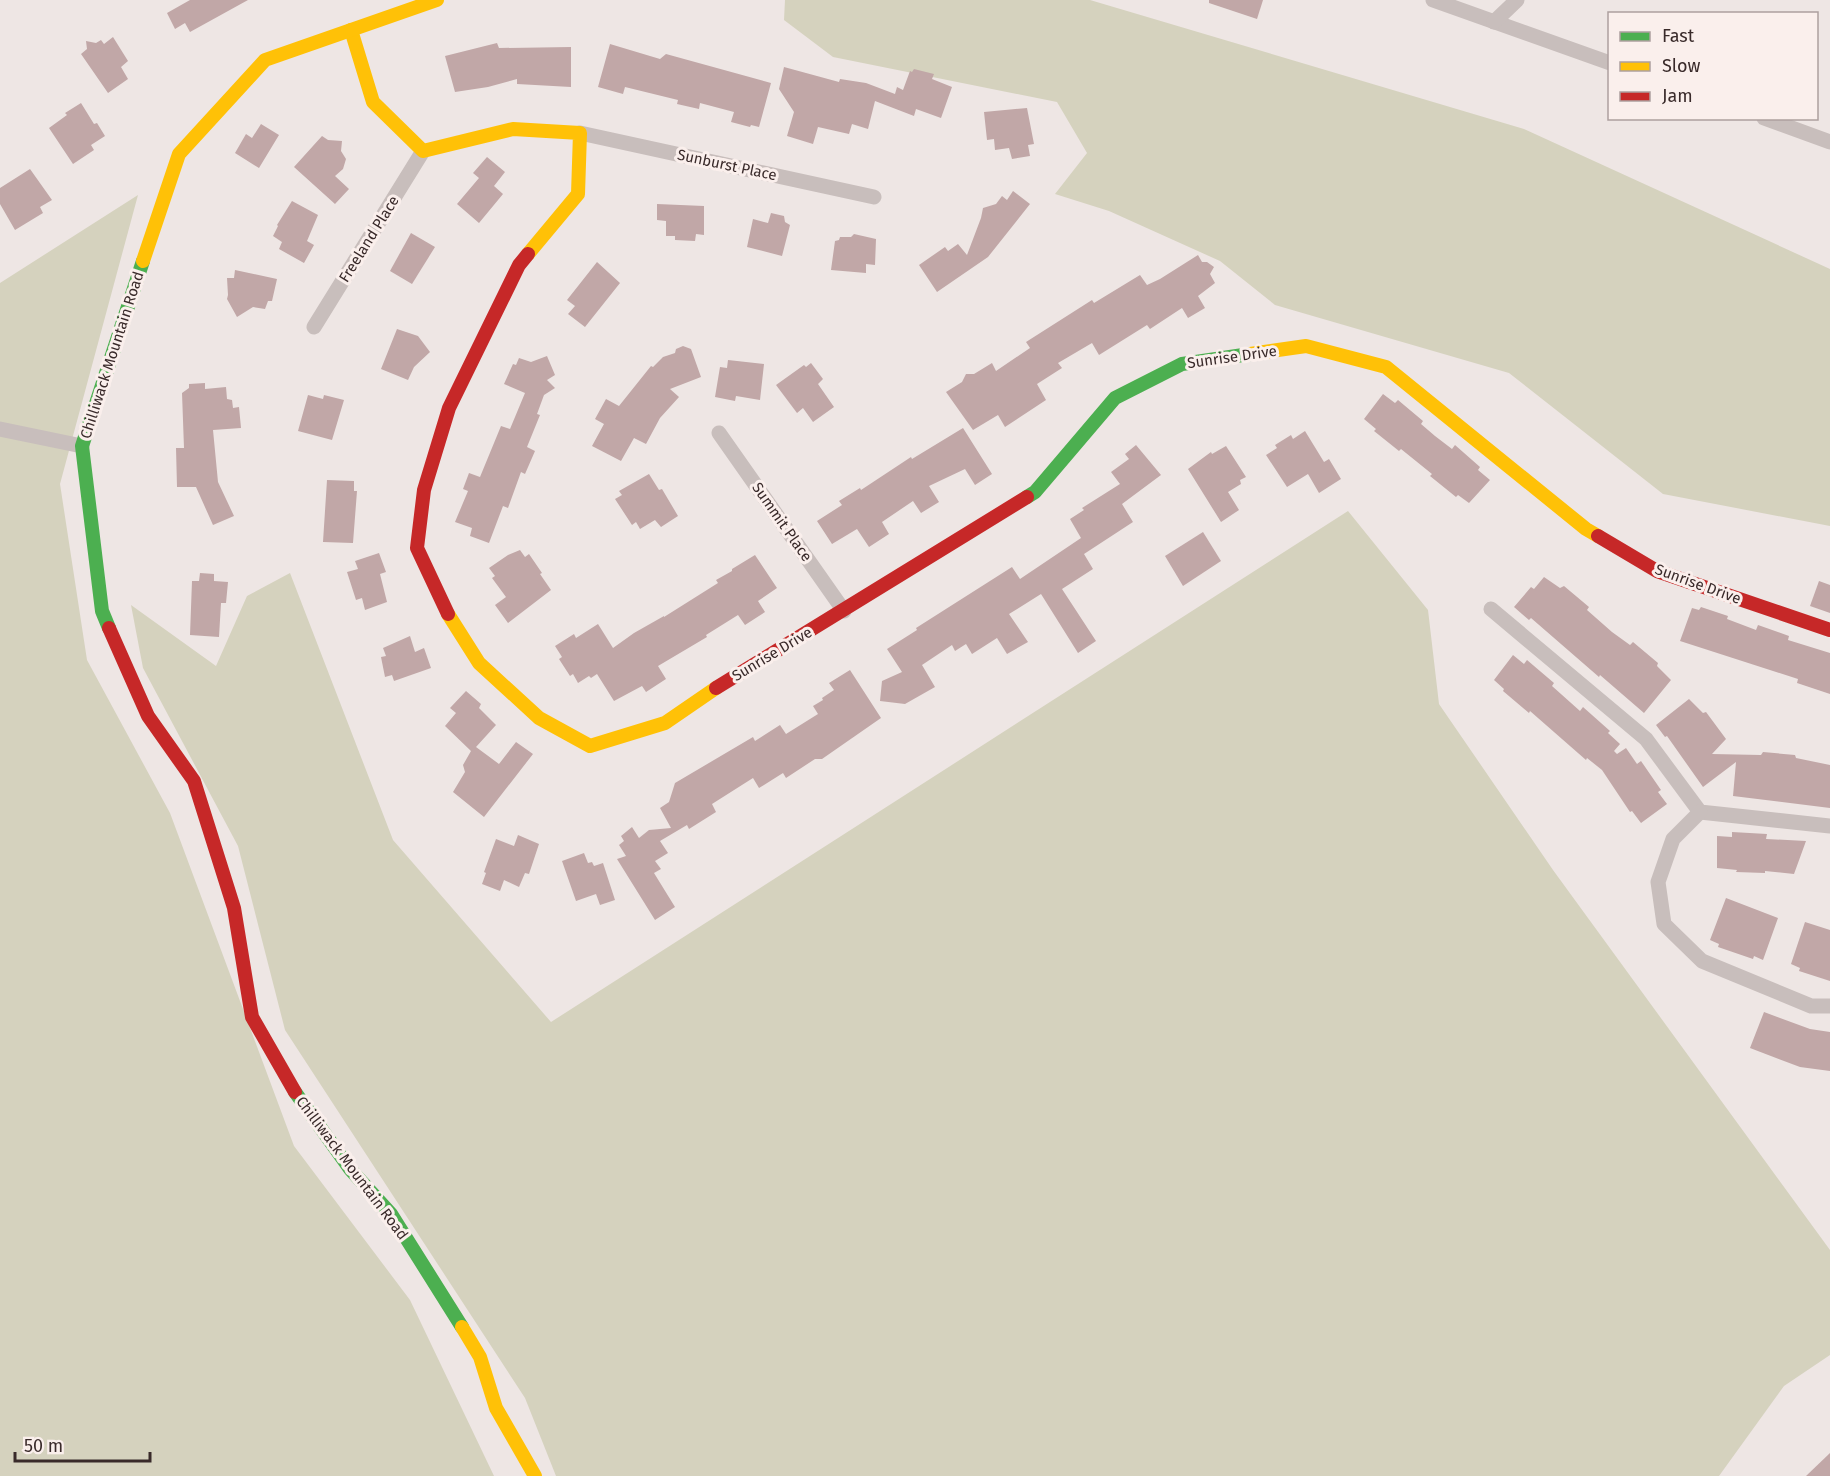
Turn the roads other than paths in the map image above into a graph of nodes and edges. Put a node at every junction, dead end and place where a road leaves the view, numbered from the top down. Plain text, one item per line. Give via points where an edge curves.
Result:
1 (437, 0) edge
2 (1433, 0) edge
3 (1517, 0) edge
4 (1494, 22) junction
5 (351, 30) junction
6 (1608, 62) edge
7 (1770, 120) edge
8 (580, 133) junction
9 (1830, 142) edge
10 (423, 151) junction
11 (874, 197) dead end
12 (314, 327) dead end
13 (0, 429) edge
14 (719, 433) dead end
15 (82, 446) junction
16 (1491, 609) dead end
17 (844, 611) junction
18 (1830, 630) edge
19 (1700, 812) junction
20 (1830, 826) edge
21 (1830, 1006) edge
22 (535, 1476) edge

1 - 5 street, Chilliwack Mountain Road
2 - 4 street
3 - 4 street
4 - 6 street
5 - 10 street via 373,102
5 - 15 street, Chilliwack Mountain Road via 265,60 179,154
7 - 9 street
8 - 10 street via 513,129
8 - 11 street, Sunburst Place
8 - 17 street, Sunrise Drive via 578,194 519,265 449,408 424,490 417,548 446,610 479,663 539,718 590,746 665,723 738,673
10 - 12 street, Freeland Place
13 - 15 street
14 - 17 street, Summit Place
15 - 22 street, Chilliwack Mountain Road via 102,611 148,716 194,781 234,909 252,1017 296,1093 350,1169 391,1214 480,1357 496,1408
16 - 19 street via 1646,739
17 - 18 street, Sunrise Drive via 1035,492 1115,398 1182,364 1306,346 1386,367 1586,529 1657,571
19 - 20 street
19 - 21 street via 1673,839 1658,882 1664,924 1702,961 1811,1006

